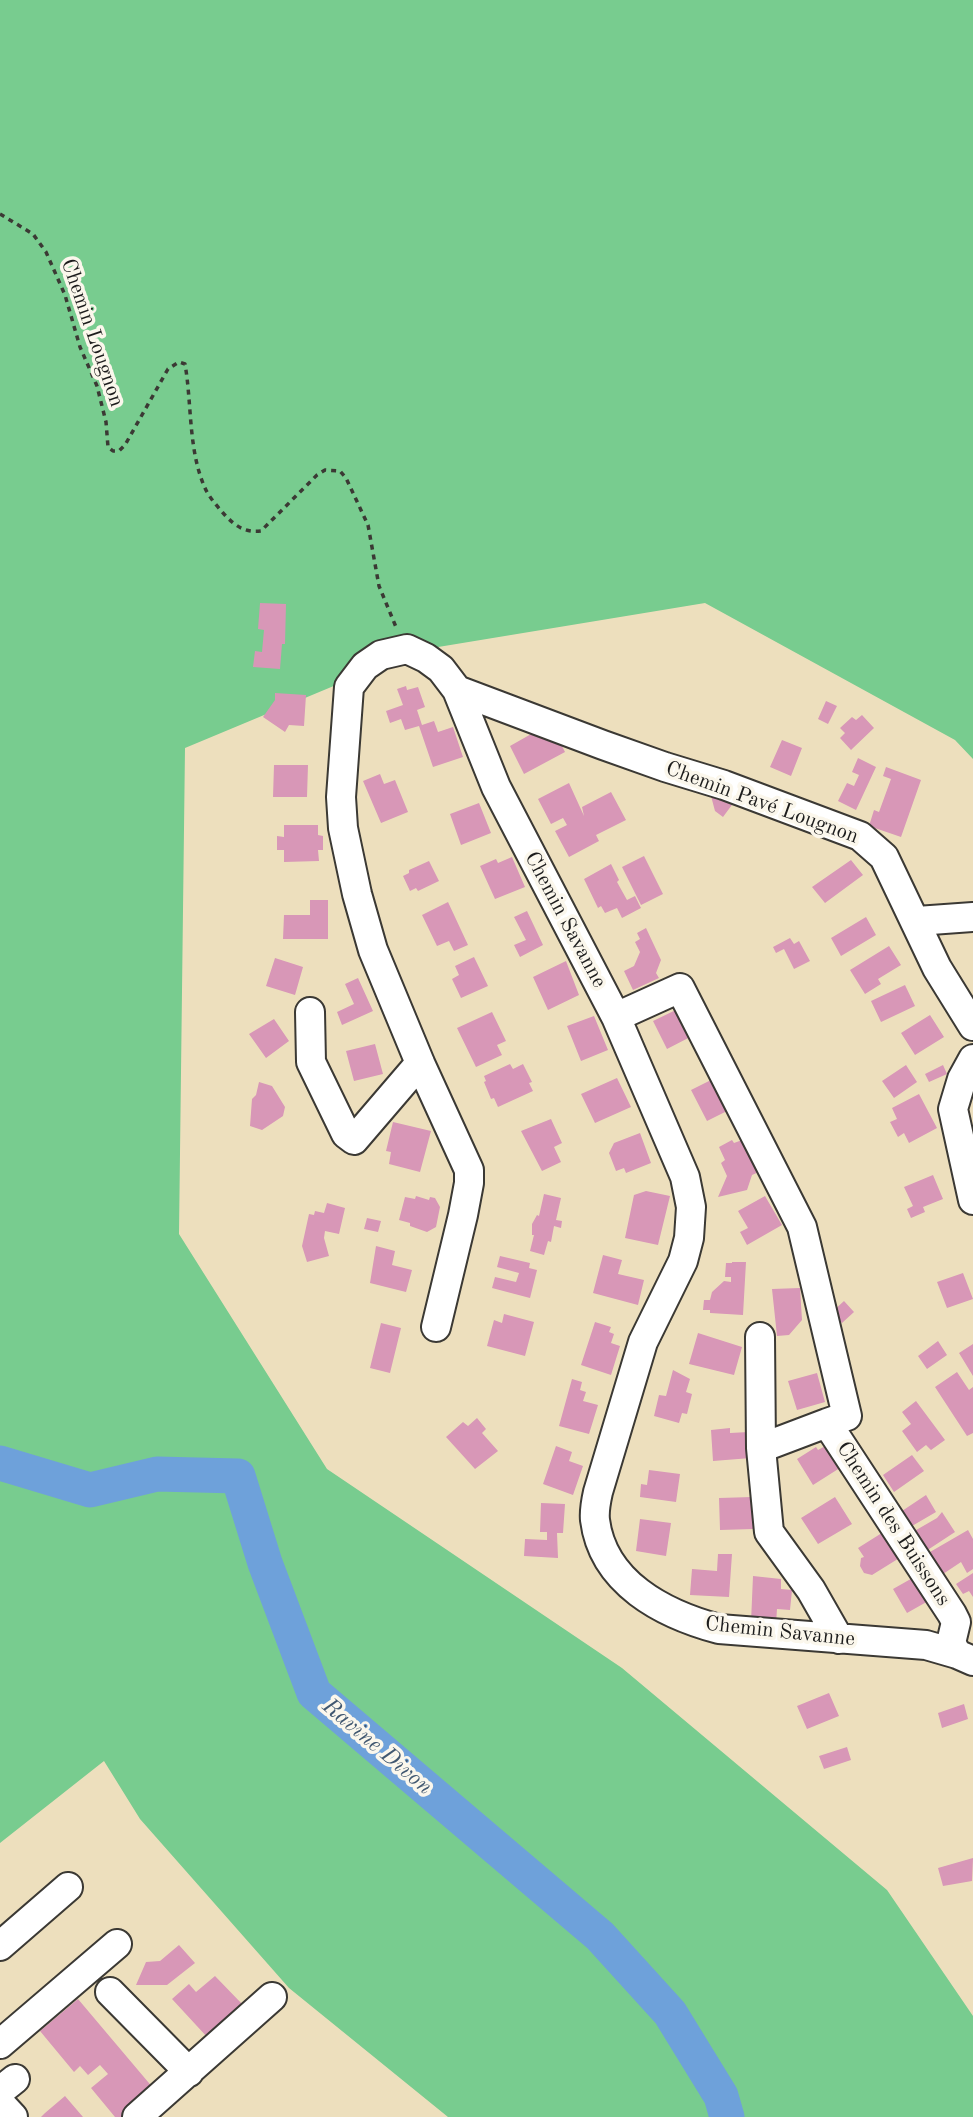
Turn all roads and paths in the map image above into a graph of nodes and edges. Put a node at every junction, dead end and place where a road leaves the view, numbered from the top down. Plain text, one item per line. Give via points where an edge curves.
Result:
1 (0, 214) edge
2 (405, 650) junction
3 (457, 690) junction
4 (973, 917) edge
5 (917, 921) junction
6 (310, 1012) dead end
7 (616, 1017) junction
8 (973, 1026) edge
9 (973, 1059) edge
10 (420, 1063) junction
11 (973, 1200) edge
12 (436, 1327) dead end
13 (760, 1337) dead end
14 (827, 1423) junction
15 (761, 1448) junction
16 (839, 1639) junction
17 (965, 1657) edge
18 (68, 1887) dead end
19 (117, 1944) dead end
20 (0, 1946) edge
21 (110, 1992) dead end
22 (272, 1997) dead end
23 (0, 2044) edge
24 (189, 2072) junction
25 (0, 2103) edge
26 (13, 2117) edge
27 (137, 2117) edge

1 - 2 path, Chemin Lougnon via 33,234 46,252 97,386 108,446 120,451 168,369 179,362 185,364 198,464 212,499 237,527 261,531 317,475 325,470 340,471 368,525 379,586
2 - 3 street, Chemin Savanne via 426,657
2 - 10 street via 381,655 365,666 349,687 341,797 357,894 373,950
3 - 5 street, Chemin Pavé Lougnon via 860,836 884,857
3 - 7 street, Chemin Savanne via 496,787
4 - 5 street
5 - 8 street, Chemin Pavé Lougnon via 937,968
6 - 10 street via 311,1062 346,1134 354,1140
7 - 14 street via 680,988 802,1227 847,1416
7 - 16 street, Chemin Savanne via 685,1177 691,1206 683,1261 643,1342 597,1492 594,1517 598,1537 612,1568 656,1605 685,1620 719,1629
9 - 11 street via 953,1109
10 - 12 street via 470,1170
13 - 15 street
14 - 15 street, Chemin des Buissons
14 - 17 street, Chemin des Buissons via 952,1614 956,1622 951,1643
15 - 16 street via 769,1532
16 - 17 street, Chemin Savanne via 926,1645
18 - 20 street
19 - 23 street
21 - 24 street
22 - 24 street
24 - 27 street
25 - 26 street

